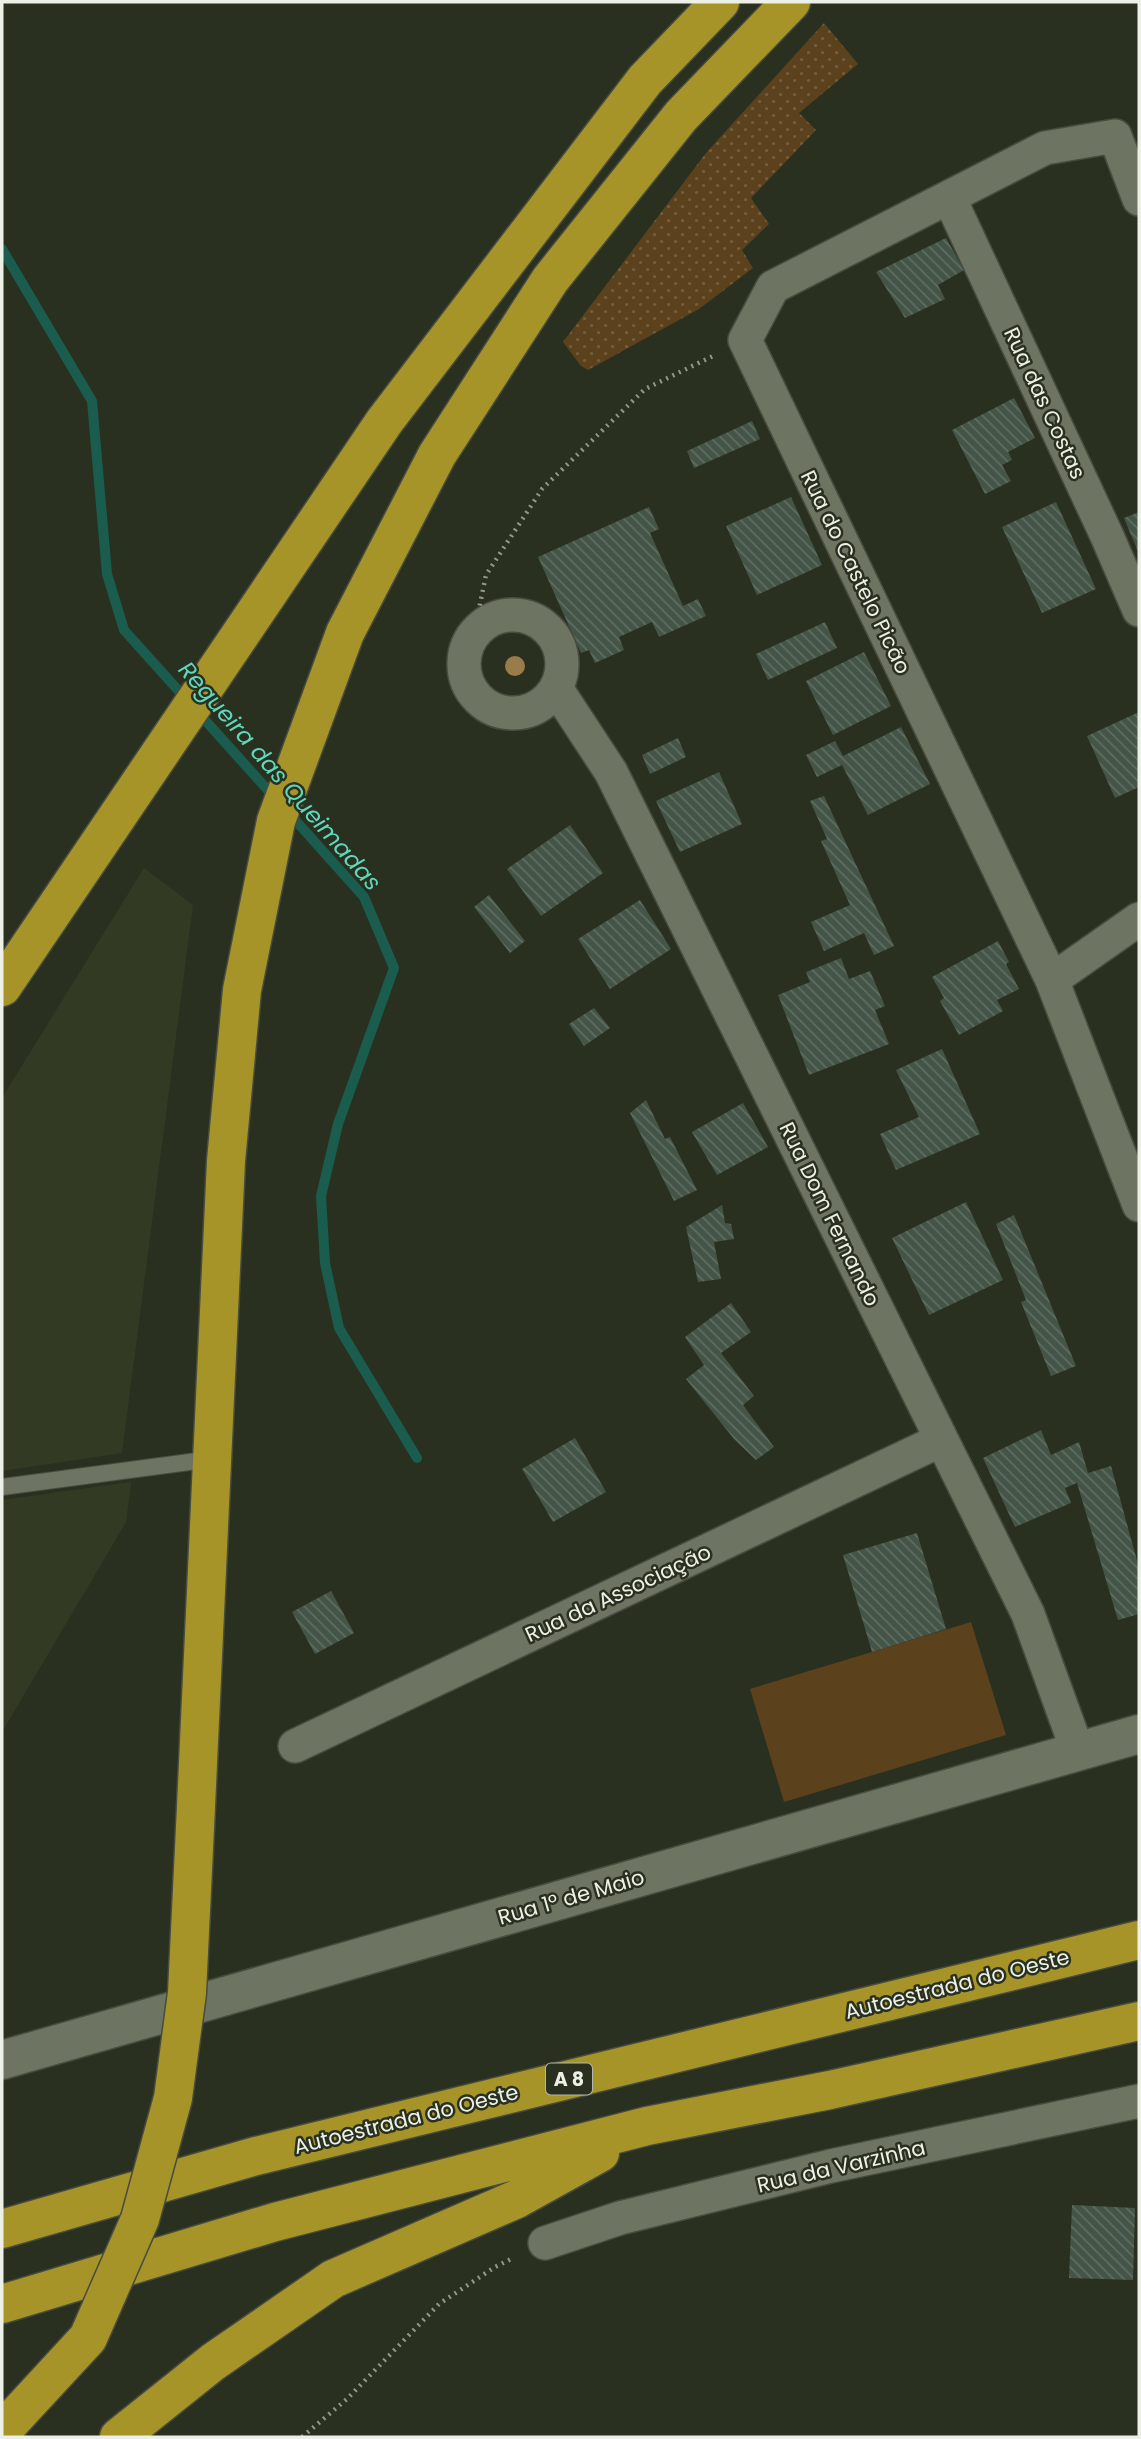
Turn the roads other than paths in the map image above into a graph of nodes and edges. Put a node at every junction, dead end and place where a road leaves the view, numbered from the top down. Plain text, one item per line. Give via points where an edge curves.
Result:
1 (720, 2) edge
2 (791, 2) edge
3 (949, 197) junction
4 (1139, 199) edge
5 (1139, 610) edge
6 (556, 688) junction
7 (1139, 919) edge
8 (1052, 980) junction
9 (2, 987) edge
10 (1139, 1205) edge
11 (941, 1440) junction
12 (212, 1459) junction
13 (2, 1487) edge
14 (1139, 1734) edge
15 (295, 1746) dead end
16 (1078, 1752) junction
17 (1139, 1940) edge
18 (1139, 2021) edge
19 (2, 2060) edge
20 (1139, 2101) edge
21 (647, 2126) junction
22 (2, 2229) edge
23 (545, 2243) road end
24 (2, 2304) edge
25 (2, 2430) edge
26 (119, 2437) edge

1 - 9 highway via 645,80 384,422
2 - 12 highway via 681,116 550,280 437,455 345,633 276,821 242,990 226,1161
3 - 4 street via 1045,148 1115,136
3 - 5 street, Rua das Costas
3 - 8 street, Rua do Castelo Picão via 773,287 745,340
6 - 6 street via 561,674 559,646 540,623 520,616 498,617 474,633 466,647 466,680 485,706 516,714 533,710
6 - 11 street, Rua Dom Fernando via 611,772
7 - 8 street
8 - 10 street, Rua do Castelo Picão
11 - 15 street, Rua da Associação
11 - 16 street, Rua Dom Fernando via 1028,1614
12 - 13 lane
12 - 25 highway, bridge via 187,1993 173,2098 140,2219 88,2338
14 - 16 street, Rua 1º de Maio
16 - 19 street, Rua 1º de Maio
17 - 22 highway, Autoestrada do Oeste / A 8 via 256,2156
18 - 21 highway
20 - 23 street, Rua da Varzinha via 817,2169 620,2218
21 - 24 highway via 275,2222
21 - 26 highway via 517,2199 333,2279 213,2362

